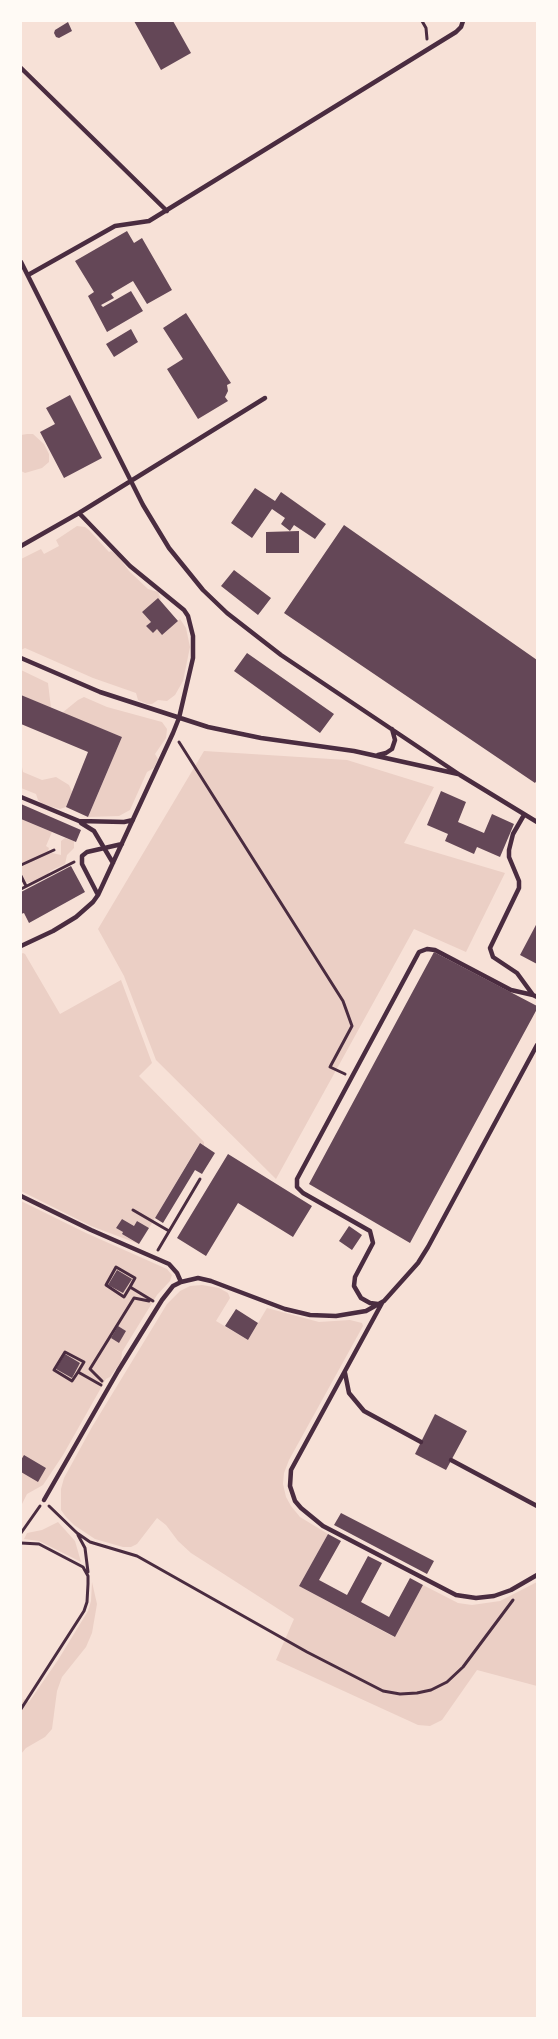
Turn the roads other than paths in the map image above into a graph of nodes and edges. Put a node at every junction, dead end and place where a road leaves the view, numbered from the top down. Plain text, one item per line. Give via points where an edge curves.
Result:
1 (462, 21) edge
2 (21, 68) edge
3 (21, 74) edge
4 (32, 79) junction
5 (166, 211) junction
6 (21, 262) edge
7 (28, 275) junction
8 (265, 398) dead end
9 (131, 480) junction
10 (79, 513) junction
11 (21, 546) edge
12 (21, 658) edge
13 (179, 718) junction
14 (392, 729) junction
15 (376, 755) junction
16 (460, 775) junction
17 (21, 797) edge
18 (524, 815) junction
19 (134, 820) junction
20 (79, 821) junction
21 (537, 822) edge
22 (122, 844) junction
23 (104, 848) junction
24 (113, 863) junction
25 (98, 895) junction
26 (21, 946) edge
27 (535, 996) edge
28 (537, 1044) edge
29 (21, 1196) edge
30 (181, 1281) junction
31 (382, 1302) junction
32 (345, 1371) junction
33 (421, 1442) dead end
34 (452, 1460) dead end
35 (44, 1500) road end
36 (537, 1506) edge
37 (537, 1575) edge

1 - 5 lane via 456,32
2 - 4 lane
3 - 4 lane
4 - 5 lane
5 - 7 lane via 146,223 115,226
6 - 7 lane
7 - 9 lane
8 - 9 lane
9 - 10 lane
9 - 14 lane via 169,548 215,602 281,655
10 - 11 lane
10 - 13 lane via 123,559 189,616 194,647
12 - 13 lane via 100,692
13 - 15 lane via 261,738
13 - 19 lane
14 - 15 lane via 392,749
14 - 16 lane
15 - 16 lane
16 - 18 lane
17 - 20 lane
18 - 21 lane
18 - 27 lane via 509,850 519,888 490,948 493,957 517,973
19 - 20 lane
19 - 22 lane
20 - 23 lane via 94,831
22 - 23 lane
22 - 24 lane
23 - 24 lane
23 - 25 lane via 85,852 81,860
24 - 25 lane
25 - 26 lane via 76,917
27 - 31 lane via 511,990 435,950 423,950 416,955 297,1179 297,1187 303,1193 370,1231 373,1242 354,1286 361,1298 370,1303
28 - 31 lane via 428,1247
29 - 30 lane via 173,1267
30 - 31 lane via 212,1281 310,1315 348,1315
30 - 35 lane via 159,1305
31 - 32 lane
32 - 33 lane via 349,1393 364,1411
32 - 37 lane via 291,1470 290,1486 301,1508 323,1526 456,1595 494,1596
34 - 36 lane

